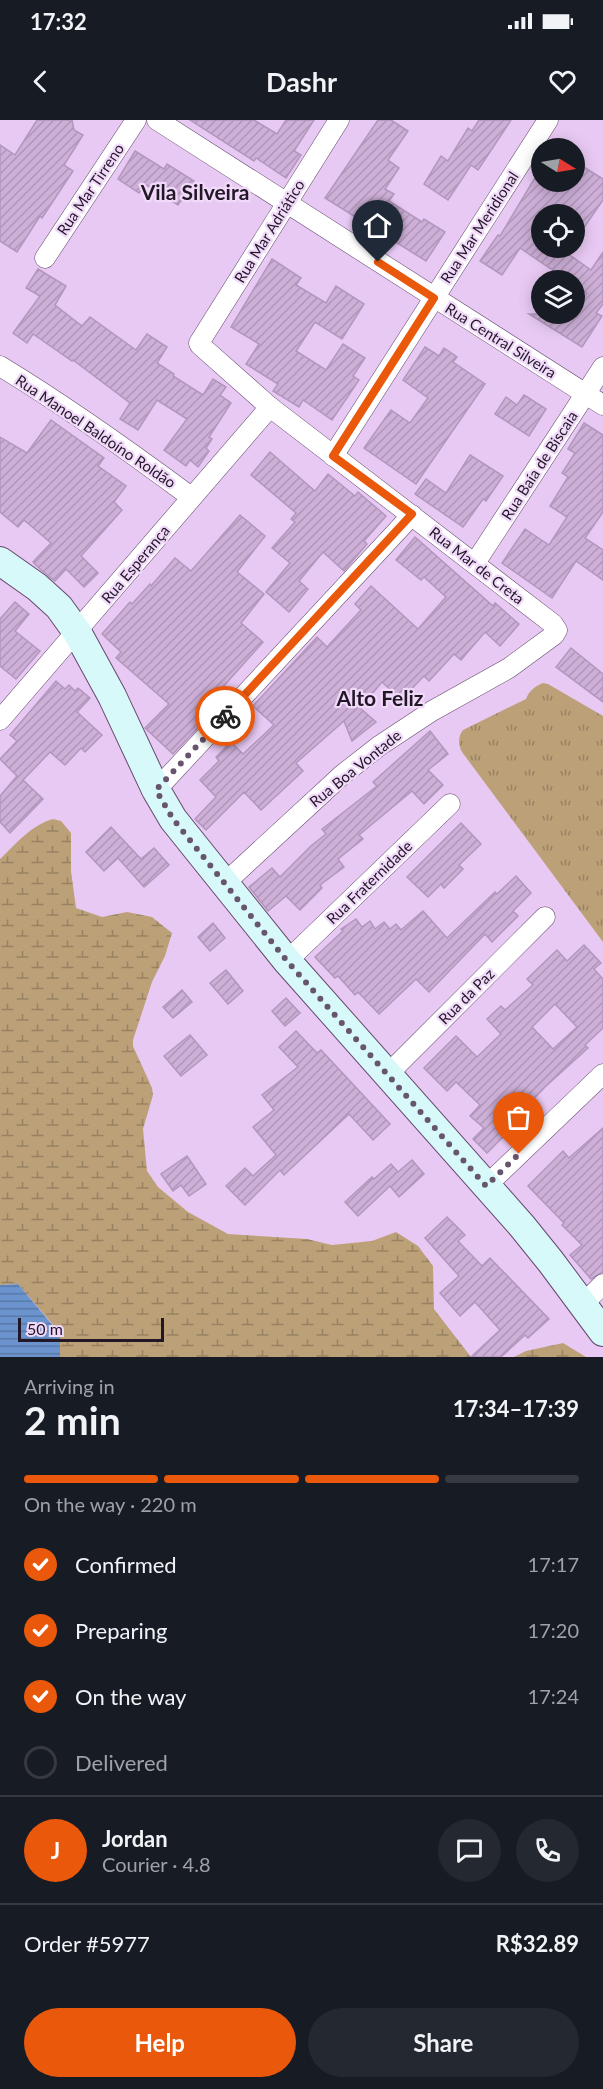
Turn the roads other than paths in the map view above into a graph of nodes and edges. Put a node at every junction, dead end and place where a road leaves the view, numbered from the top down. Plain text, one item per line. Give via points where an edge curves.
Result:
1 (136, 120) edge
2 (157, 120) edge
3 (339, 120) edge
4 (548, 120) edge
5 (286, 203) junction
6 (45, 258) dead end
7 (434, 298) junction
8 (199, 343) joint
9 (0, 366) edge
10 (603, 367) edge
11 (586, 394) junction
12 (603, 405) edge
13 (270, 407) junction
14 (333, 456) junction
15 (192, 497) junction
16 (412, 514) junction
17 (0, 561) edge
18 (475, 563) junction
19 (557, 630) joint
20 (77, 632) junction
21 (0, 720) edge
22 (156, 790) junction
23 (450, 804) dead end
24 (225, 883) junction
25 (545, 917) dead end
26 (287, 961) junction
27 (388, 1074) junction
28 (603, 1074) edge
29 (486, 1186) junction
30 (603, 1284) edge
31 (583, 1304) junction
32 (603, 1332) edge

1 - 6 street, Rua Mar Tirreno
2 - 5 street, Rua Central Silveira
3 - 5 street, Rua Mar Adriático
4 - 7 street, Rua Mar Meridional
5 - 7 street, Rua Central Silveira
5 - 8 street, Rua Mar Adriático
7 - 11 street, Rua Central Silveira
7 - 14 street, Rua Mar Meridional
8 - 13 street, Rua Mar de Creta
9 - 15 street, Rua Manoel Baldoíno Roldão
10 - 11 street, Rua Baía de Biscaia
11 - 12 street, Rua Central Silveira
11 - 18 street, Rua Baía de Biscaia
13 - 14 street, Rua Mar de Creta
13 - 15 street, Rua Esperança
14 - 16 street, Rua Mar de Creta
15 - 20 street, Rua Esperança
16 - 18 street, Rua Mar de Creta
16 - 22 street
17 - 20 main road via 59,607
18 - 19 street, Rua Mar de Creta
19 - 24 street, Rua Boa Vontade via 509,668 379,746
20 - 21 street, Rua Esperança
20 - 22 main road
22 - 24 main road via 173,819
23 - 26 street, Rua Fraternidade
24 - 26 main road
25 - 27 street, Rua da Paz
26 - 27 main road
27 - 29 main road
28 - 29 street
29 - 31 main road
30 - 31 street
31 - 32 main road

